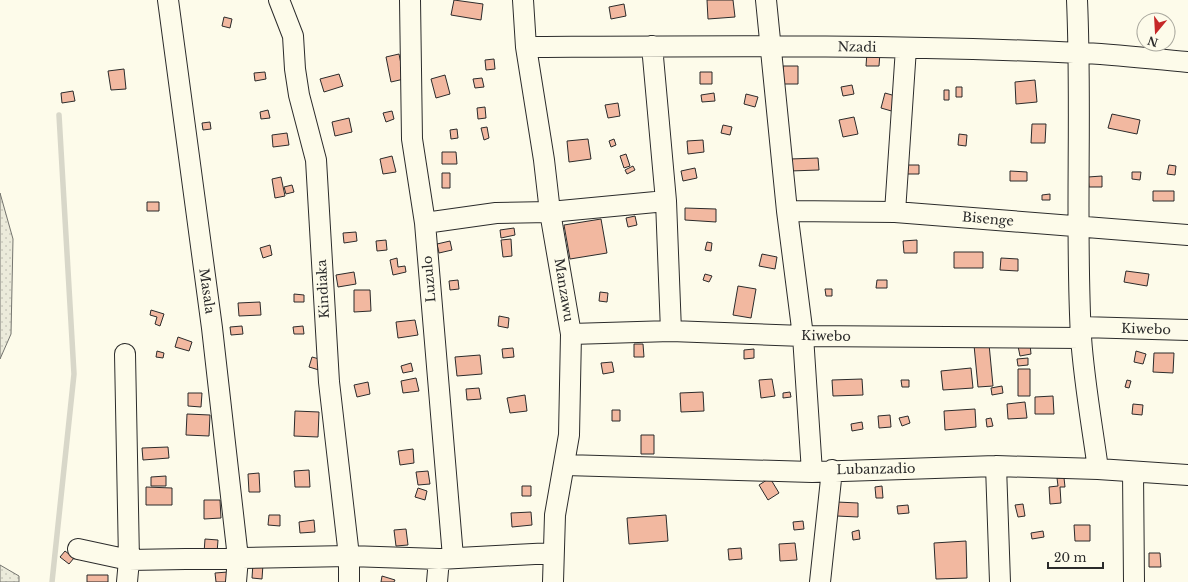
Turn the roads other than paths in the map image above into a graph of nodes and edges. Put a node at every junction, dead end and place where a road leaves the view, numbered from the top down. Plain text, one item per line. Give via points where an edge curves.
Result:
1 (168, 0) edge
2 (279, 0) edge
3 (410, 0) edge
4 (523, 0) edge
5 (766, 0) edge
6 (1078, 0) edge
7 (652, 46) junction
8 (771, 46) junction
9 (526, 47) junction
10 (906, 48) junction
11 (1079, 53) junction
12 (1188, 62) edge
13 (666, 201) junction
14 (787, 211) junction
15 (550, 212) junction
16 (895, 212) junction
17 (424, 223) junction
18 (1079, 227) junction
19 (1188, 235) edge
20 (1188, 330) edge
21 (671, 331) junction
22 (1081, 332) junction
23 (571, 334) junction
24 (803, 336) junction
25 (125, 354) dead end
26 (564, 465) junction
27 (996, 466) junction
28 (1098, 469) junction
29 (832, 470) junction
30 (812, 472) junction
31 (1133, 472) junction
32 (1188, 476) edge
33 (78, 549) dead end
34 (553, 553) junction
35 (349, 556) junction
36 (238, 558) junction
37 (446, 558) junction
38 (129, 560) junction
39 (127, 582) edge
40 (236, 582) edge
41 (349, 582) edge
42 (437, 582) edge
43 (553, 582) edge
44 (820, 582) edge
45 (1000, 582) edge
46 (1134, 582) edge

1 - 36 street, Masala via 212,328
2 - 35 street, Kindiaka via 293,36 299,95 316,160 329,382
3 - 17 street, Luzulo via 412,139
4 - 9 street, Manzawu
5 - 8 street
6 - 11 street
7 - 8 street, Nzadi
7 - 9 street, Nzadi
7 - 13 street
8 - 10 street, Nzadi
8 - 14 street
9 - 15 street, Manzawu
10 - 11 street, Nzadi
10 - 16 street
11 - 12 street, Nzadi
11 - 18 street
13 - 15 street
13 - 21 street
14 - 16 street, Bisenge
14 - 24 street
15 - 17 street via 496,213
15 - 23 street, Manzawu
16 - 18 street, Bisenge
17 - 37 street, Luzulo
18 - 19 street, Bisenge
18 - 22 street
20 - 22 street, Kiwebo
21 - 23 street, Kiwebo
21 - 24 street, Kiwebo
22 - 24 street, Kiwebo
22 - 28 street
23 - 26 street, Manzawu via 569,435
24 - 30 street
25 - 38 street
26 - 30 street, Lubanzadio
26 - 34 street, Manzawu via 555,515
27 - 28 street, Lubanzadio
27 - 29 street, Lubanzadio
27 - 45 street
28 - 31 street, Lubanzadio
29 - 30 street, Lubanzadio
29 - 44 street
31 - 32 street, Lubanzadio
31 - 46 street
33 - 38 street
34 - 37 street
34 - 43 street, Manzawu
35 - 36 street
35 - 37 street
35 - 41 street, Kindiaka
36 - 38 street
36 - 40 street, Masala
37 - 42 street, Luzulo
38 - 39 street

